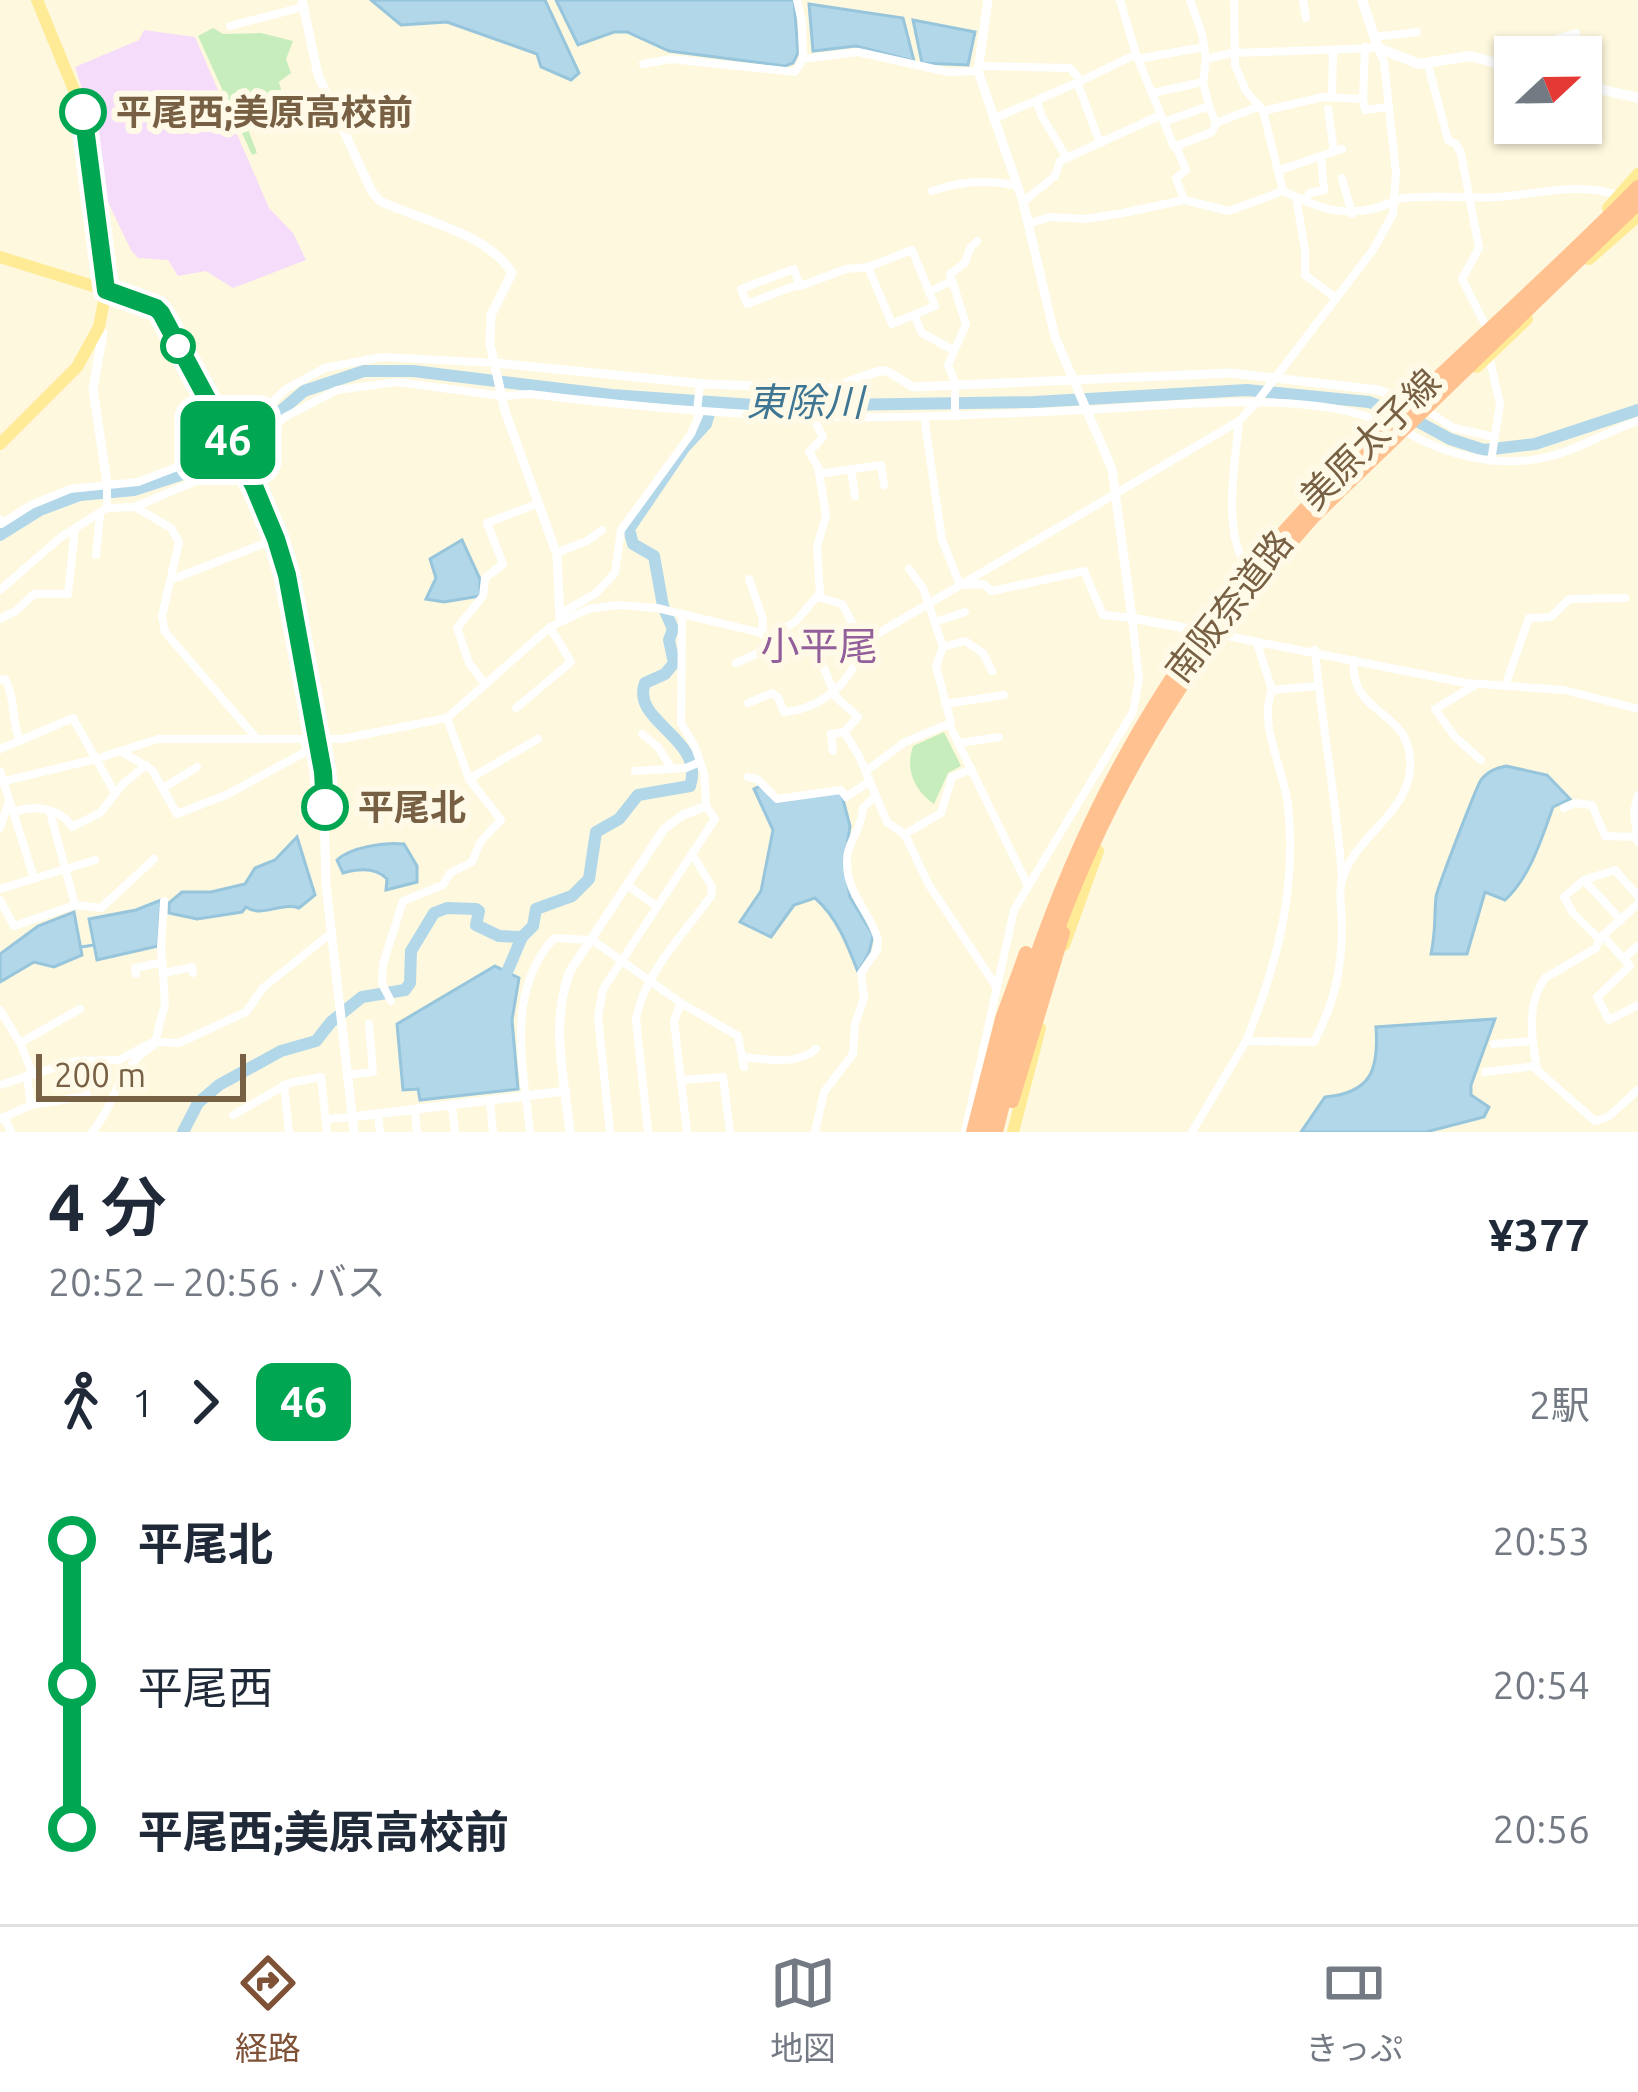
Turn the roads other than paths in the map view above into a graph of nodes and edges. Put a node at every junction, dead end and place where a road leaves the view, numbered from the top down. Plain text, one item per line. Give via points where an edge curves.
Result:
1 (37, 0) edge
2 (797, 0) edge
3 (988, 0) edge
4 (1120, 0) edge
5 (1190, 0) edge
6 (1234, 0) edge
7 (1303, 0) edge
8 (1362, 0) edge
9 (302, 3) edge
10 (1306, 18) dead end
11 (230, 26) dead end
12 (1417, 32) dead end
13 (1576, 33) dead end
14 (1566, 36) edge
15 (1372, 44) junction
16 (1204, 47) junction
17 (1333, 50) junction
18 (1232, 53) junction
19 (1137, 57) junction
20 (803, 58) junction
21 (1206, 59) junction
22 (1494, 62) edge
23 (644, 64) dead end
24 (1428, 65) junction
25 (978, 69) junction
26 (1079, 81) junction
27 (1203, 82) junction
28 (1602, 90) edge
29 (1152, 93) junction
30 (1332, 96) junction
31 (1638, 98) edge
32 (1363, 99) junction
33 (1037, 100) junction
34 (1209, 106) junction
35 (1389, 107) junction
36 (1261, 109) junction
37 (1328, 110) dead end
38 (1162, 118) junction
39 (993, 119) junction
40 (1216, 123) junction
41 (1100, 143) junction
42 (1176, 146) junction
43 (1321, 156) junction
44 (1067, 158) junction
45 (1280, 170) junction
46 (1638, 174) edge
47 (1342, 178) dead end
48 (1018, 186) junction
49 (1638, 187) edge
50 (932, 191) dead end
51 (1282, 191) junction
52 (1620, 196) junction
53 (1300, 198) junction
54 (1470, 198) junction
55 (1184, 200) junction
56 (1395, 200) junction
57 (1023, 202) junction
58 (1638, 203) edge
59 (1352, 214) junction
60 (1638, 216) edge
61 (1028, 224) junction
62 (977, 241) dead end
63 (0, 257) edge
64 (868, 268) junction
65 (952, 281) junction
66 (800, 286) junction
67 (106, 290) junction
68 (929, 292) junction
69 (1336, 298) junction
70 (914, 315) junction
71 (99, 327) junction
72 (1487, 328) junction
73 (953, 350) junction
74 (1489, 356) junction
75 (496, 366) junction
76 (1274, 380) junction
77 (700, 383) junction
78 (1075, 385) junction
79 (954, 386) junction
80 (502, 394) junction
81 (1404, 402) junction
82 (1256, 403) junction
83 (1086, 410) junction
84 (699, 412) junction
85 (1428, 414) junction
86 (924, 416) junction
87 (955, 416) junction
88 (813, 417) junction
89 (1239, 421) junction
90 (1385, 421) junction
91 (1638, 421) edge
92 (1410, 431) junction
93 (1494, 437) junction
94 (0, 444) edge
95 (234, 450) junction
96 (1491, 461) junction
97 (851, 469) junction
98 (819, 474) junction
99 (884, 485) dead end
100 (106, 486) junction
101 (1117, 492) junction
102 (855, 496) dead end
103 (538, 503) junction
104 (136, 507) junction
105 (105, 508) junction
106 (0, 523) edge
107 (76, 526) junction
108 (602, 530) dead end
109 (276, 539) junction
110 (556, 553) junction
111 (95, 555) dead end
112 (1247, 567) junction
113 (909, 569) dead end
114 (749, 579) dead end
115 (171, 580) junction
116 (961, 585) junction
117 (0, 590) edge
118 (818, 597) junction
119 (1624, 598) dead end
120 (928, 603) junction
121 (965, 612) dead end
122 (682, 616) junction
123 (1132, 618) junction
124 (0, 619) edge
125 (556, 620) junction
126 (795, 622) junction
127 (935, 622) junction
128 (1198, 630) junction
129 (762, 634) junction
130 (1222, 635) junction
131 (773, 636) junction
132 (863, 642) junction
133 (1257, 643) junction
134 (812, 645) junction
135 (943, 646) junction
136 (850, 650) junction
137 (1315, 650) junction
138 (1354, 661) junction
139 (736, 663) dead end
140 (992, 671) dead end
141 (0, 680) edge
142 (485, 684) junction
143 (1476, 684) junction
144 (1318, 686) junction
145 (1505, 686) junction
146 (1272, 690) junction
147 (833, 692) junction
148 (1004, 695) dead end
149 (748, 704) dead end
150 (945, 704) junction
151 (516, 708) dead end
152 (1638, 709) edge
153 (447, 718) junction
154 (949, 724) junction
155 (844, 732) junction
156 (643, 734) dead end
157 (999, 737) dead end
158 (304, 739) junction
159 (258, 740) junction
160 (317, 740) junction
161 (538, 740) dead end
162 (20, 741) junction
163 (958, 743) junction
164 (0, 749) edge
165 (120, 751) junction
166 (833, 751) dead end
167 (96, 759) junction
168 (1480, 760) dead end
169 (700, 762) junction
170 (146, 765) junction
171 (197, 767) dead end
172 (672, 769) junction
173 (971, 769) junction
174 (0, 771) edge
175 (634, 771) dead end
176 (868, 776) junction
177 (748, 777) dead end
178 (469, 779) junction
179 (2, 782) edge
180 (1109, 782) junction
181 (163, 788) junction
182 (115, 793) junction
183 (1638, 795) edge
184 (875, 796) junction
185 (9, 800) junction
186 (706, 806) junction
187 (1564, 808) dead end
188 (13, 812) junction
189 (50, 812) junction
190 (1104, 815) junction
191 (0, 828) edge
192 (905, 835) junction
193 (1637, 840) edge
194 (692, 854) junction
195 (154, 859) dead end
196 (95, 860) dead end
197 (68, 869) junction
198 (34, 878) junction
199 (1342, 880) junction
200 (1584, 880) junction
201 (627, 885) junction
202 (1028, 888) junction
203 (0, 890) edge
204 (0, 900) edge
205 (1638, 900) edge
206 (164, 901) dead end
207 (75, 905) junction
208 (656, 906) junction
209 (1621, 920) junction
210 (331, 933) junction
211 (1601, 938) junction
212 (589, 939) junction
213 (1638, 946) edge
214 (1624, 958) junction
215 (619, 959) junction
216 (164, 962) junction
217 (164, 973) junction
218 (136, 974) dead end
219 (194, 974) dead end
220 (650, 981) junction
221 (997, 987) junction
222 (390, 997) dead end
223 (681, 1003) junction
224 (1638, 1005) edge
225 (80, 1009) dead end
226 (0, 1010) edge
227 (369, 1024) dead end
228 (1246, 1041) junction
229 (1532, 1041) junction
230 (156, 1042) junction
231 (20, 1043) junction
232 (1494, 1045) dead end
233 (816, 1049) dead end
234 (80, 1061) junction
235 (1536, 1066) junction
236 (1485, 1072) dead end
237 (30, 1074) junction
238 (347, 1075) junction
239 (681, 1080) junction
240 (0, 1084) edge
241 (284, 1085) junction
242 (1638, 1090) edge
243 (566, 1091) junction
244 (526, 1096) junction
245 (490, 1101) junction
246 (31, 1105) junction
247 (452, 1106) junction
248 (415, 1110) junction
249 (233, 1114) dead end
250 (378, 1114) junction
251 (352, 1117) junction
252 (2, 1118) edge
253 (326, 1119) junction
254 (11, 1132) edge
255 (92, 1132) edge
256 (289, 1132) edge
257 (327, 1132) edge
258 (354, 1132) edge
259 (380, 1132) edge
260 (417, 1132) edge
261 (455, 1132) edge
262 (493, 1132) edge
263 (530, 1132) edge
264 (570, 1132) edge
265 (610, 1132) edge
266 (648, 1132) edge
267 (687, 1132) edge
268 (730, 1132) edge
269 (814, 1132) edge
270 (975, 1132) edge
271 (999, 1132) edge
272 (1013, 1132) edge
273 (1192, 1132) edge

1 - 67 main road via 83,112
2 - 20 street
3 - 25 street
4 - 19 street
5 - 16 street
6 - 18 street
7 - 10 street
8 - 15 main road
9 - 11 street
9 - 75 street via 318,75 372,192 480,245 512,273 491,315
12 - 15 street
13 - 14 street
15 - 17 street
15 - 24 main road
15 - 32 street
15 - 35 street
16 - 19 street
16 - 21 street
17 - 18 street
17 - 30 street
18 - 21 street
18 - 36 street
19 - 26 street
19 - 29 street
20 - 23 street via 795,71 671,59
20 - 25 street via 858,52 949,72
21 - 27 street
22 - 24 main road via 1470,56
24 - 54 street
25 - 26 street via 1070,68
25 - 39 street
26 - 33 street
26 - 41 street
27 - 29 street
27 - 34 street
28 - 31 main road
29 - 38 street
30 - 32 street
30 - 36 street
32 - 35 street via 1364,110
33 - 39 street
33 - 44 street
34 - 38 street
34 - 40 street
35 - 56 street
36 - 40 street
36 - 45 street
37 - 43 street via 1338,150
38 - 41 street
38 - 42 street
39 - 48 street
40 - 42 street
41 - 44 street
42 - 55 street via 1186,170 1176,178
43 - 45 street
43 - 53 street via 1324,190
44 - 57 street
45 - 51 street
46 - 52 main road, 美原太子線
47 - 59 street
48 - 50 street via 953,183
48 - 57 street
49 - 180 highway, 南阪奈道路 via 1264,554 1191,650
51 - 53 street
51 - 55 street via 1229,211
52 - 54 street via 1575,189
52 - 72 main road, 美原太子線
53 - 59 street
53 - 69 street via 1305,275
54 - 56 street
54 - 72 street via 1479,248 1462,279
55 - 61 street
56 - 59 street
56 - 69 street via 1386,230
57 - 61 street
58 - 190 highway, 南阪奈道路 via 1272,562 1152,727
60 - 74 main road, 美原太子線
61 - 78 street via 1049,320
62 - 65 street
63 - 67 main road
64 - 66 street
64 - 68 street via 912,250
64 - 70 street via 892,324
65 - 68 street
65 - 73 street via 966,324
66 - 66 street via 747,304 741,289 794,269
67 - 71 main road
67 - 95 street via 161,313
68 - 70 street via 935,306
69 - 76 street
70 - 73 street via 922,333
71 - 94 main road via 76,367
71 - 100 street via 93,407
72 - 81 main road, 美原太子線
73 - 79 street
74 - 85 main road, 美原太子線
74 - 93 street via 1500,404
75 - 77 street
75 - 80 street
75 - 95 street via 382,357 340,364 286,389
76 - 78 street via 1232,374
76 - 81 street via 1378,390
76 - 82 street
77 - 79 street via 827,389 887,371 914,387
77 - 84 street
78 - 79 street
78 - 83 street
79 - 87 street
80 - 84 street
80 - 95 street via 352,386
80 - 103 street
81 - 90 main road, 美原太子線
82 - 83 street
82 - 89 street
82 - 90 street
83 - 87 street
83 - 101 street
84 - 88 street
84 - 125 street via 621,530 615,572
85 - 92 main road, 美原太子線
85 - 93 street
86 - 87 street
86 - 88 street
86 - 116 street via 942,539
88 - 98 street via 823,437 809,452
89 - 101 street
89 - 112 street via 1232,507
90 - 112 main road, 美原太子線
91 - 96 street via 1553,456
92 - 96 street
92 - 130 main road, 美原太子線 via 1321,518
93 - 96 street
95 - 100 street
95 - 104 street
95 - 109 street
97 - 98 street
97 - 99 street via 881,465
97 - 102 street
98 - 118 street via 826,515
100 - 105 street
100 - 106 street via 48,498
101 - 116 street
101 - 123 street
103 - 110 street
103 - 142 street via 487,524 503,564 485,578 483,596 457,628
104 - 105 street
104 - 115 street via 178,538
105 - 107 street
105 - 111 street
107 - 117 street
107 - 124 street via 68,594 34,594
108 - 110 street
109 - 115 street
109 - 160 street
110 - 125 street
112 - 128 main road, 美原太子線
113 - 120 street
114 - 129 street
115 - 159 street via 165,632
116 - 120 street
116 - 123 street via 992,591 1084,572 1103,615
118 - 126 street
118 - 132 street via 842,604
119 - 145 street via 1569,599 1551,616 1529,619
120 - 127 street
120 - 132 street
121 - 127 street
122 - 125 street via 617,605
122 - 129 street
122 - 169 street via 681,723
123 - 128 street
123 - 202 street via 1139,679 1133,712
125 - 142 street
125 - 151 street via 571,662
126 - 131 street
126 - 134 street
127 - 135 street
128 - 130 street
128 - 270 main road, 美原太子線 via 1129,736 1070,859 1022,974
129 - 131 street
130 - 133 street
130 - 272 main road, 美原太子線 via 1153,742 1093,861
131 - 134 street
131 - 139 street
132 - 136 street
133 - 137 street
133 - 146 street
134 - 136 street
134 - 147 street
135 - 140 street via 965,641 983,652
135 - 150 street via 936,666
136 - 147 street via 856,662
137 - 138 street
137 - 144 street
138 - 143 street
138 - 199 street via 1366,703 1403,735 1409,770 1398,807
141 - 162 street via 16,706
142 - 153 street
143 - 145 street
143 - 168 street via 1435,709
144 - 146 street
144 - 199 street
145 - 152 street via 1564,690
146 - 228 street via 1268,725 1288,807 1290,880
147 - 149 street via 803,711 784,712 772,693
147 - 155 street via 858,718
148 - 150 street
150 - 154 street
153 - 160 street
153 - 178 street
154 - 163 street
154 - 176 street via 900,745
155 - 166 street via 828,739
155 - 176 street
156 - 172 street
157 - 163 street
158 - 159 street
158 - 160 street
158 - 181 street via 307,751 275,771 177,814
159 - 165 street via 158,739
160 - 210 street
161 - 178 street
162 - 164 street
162 - 167 street via 74,718
163 - 173 street
165 - 167 street
165 - 170 street
167 - 179 street
167 - 182 street
169 - 172 street
169 - 186 street
170 - 181 street
170 - 182 street
171 - 181 street
172 - 175 street
173 - 192 street via 952,777 940,813
173 - 202 street
174 - 179 street
176 - 177 street via 846,797 841,790 777,799
176 - 184 street
178 - 222 street via 501,820 472,862 403,901 382,964
179 - 185 street
180 - 270 highway, 南阪奈道路 via 1067,870
180 - 270 highway via 1024,958
182 - 189 street via 100,813 72,827
183 - 193 street
184 - 192 street via 887,822
184 - 269 street via 862,808 862,831 847,857 877,950 861,973 853,1054 824,1092
185 - 188 street
185 - 191 street
186 - 194 street via 715,819
186 - 201 street via 664,829
187 - 193 street via 1592,805 1605,836
188 - 189 street
188 - 198 street
189 - 197 street
190 - 271 highway
190 - 271 highway, 南阪奈道路 via 1042,966
192 - 221 street
194 - 208 street
194 - 220 street via 711,896
195 - 207 street via 105,906
196 - 197 street
197 - 198 street
197 - 207 street
198 - 203 street
199 - 228 street via 1341,974 1314,1042
200 - 205 street via 1616,870
200 - 209 street
200 - 211 street via 1564,901
201 - 208 street
201 - 212 street
202 - 221 street via 1014,910
204 - 207 street via 14,926
205 - 209 street
206 - 216 street
208 - 215 street
209 - 211 street
210 - 230 street via 262,988 246,1012 178,1043
210 - 238 street
211 - 214 street
211 - 229 street via 1540,985
212 - 215 street
212 - 243 street via 562,996
212 - 244 street via 560,935 537,957 520,1016
213 - 214 street
214 - 224 street via 1630,966 1598,997 1609,1020
215 - 220 street
215 - 265 street via 598,1017
216 - 217 street
216 - 218 street
217 - 219 street via 192,967
217 - 230 street
220 - 223 street
220 - 266 street via 636,1020
221 - 270 street
223 - 233 street via 738,1036 743,1062 791,1060
223 - 239 street via 674,1021
225 - 231 street
226 - 231 street
227 - 238 street via 374,1072
228 - 273 street
229 - 232 street
229 - 235 street
230 - 234 street via 119,1060
230 - 255 street via 134,1062
231 - 237 street
234 - 237 street
234 - 246 street via 87,1096
235 - 236 street
235 - 242 street via 1594,1121
237 - 240 street
237 - 246 street
238 - 251 street
239 - 267 street
239 - 268 street via 723,1077
241 - 249 street
241 - 253 street via 321,1077
241 - 256 street
243 - 244 street
243 - 264 street
244 - 245 street
244 - 263 street
245 - 247 street
245 - 262 street
246 - 252 street
247 - 248 street
247 - 261 street
248 - 250 street
248 - 260 street
250 - 251 street
250 - 259 street
251 - 253 street
251 - 258 street
252 - 254 street
253 - 257 street

